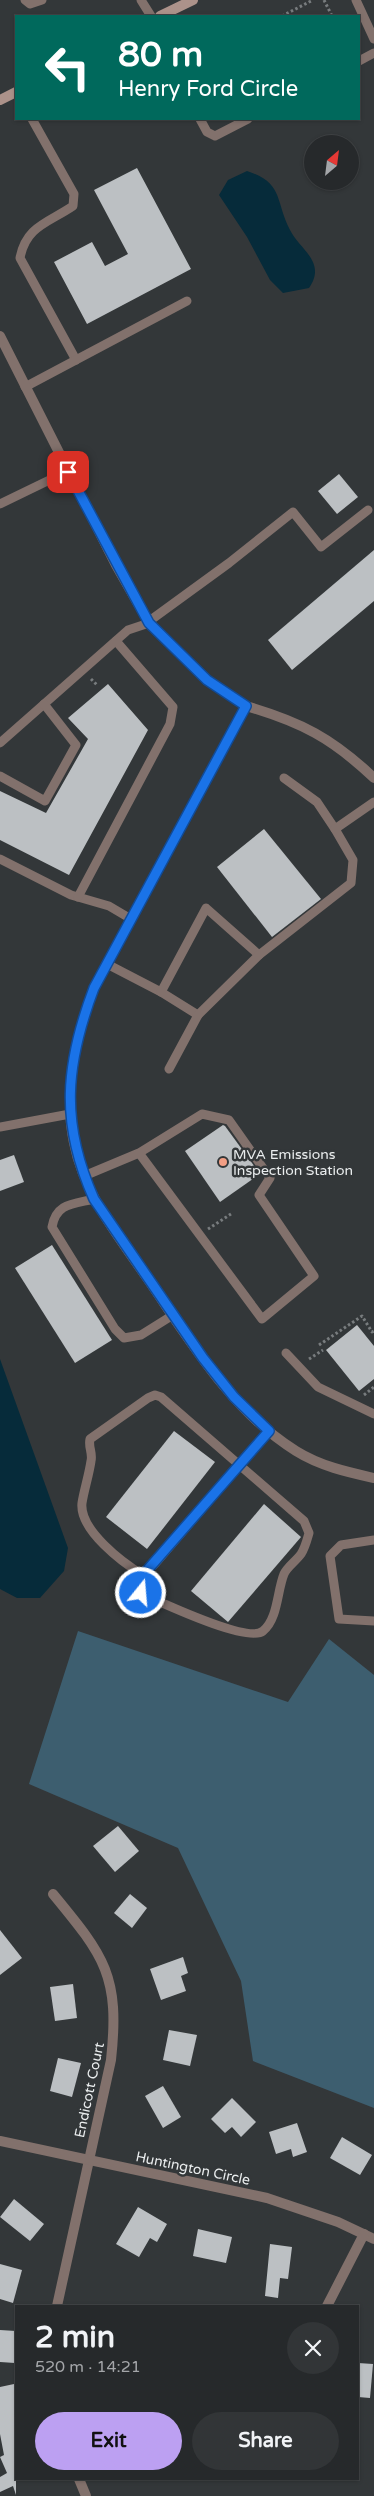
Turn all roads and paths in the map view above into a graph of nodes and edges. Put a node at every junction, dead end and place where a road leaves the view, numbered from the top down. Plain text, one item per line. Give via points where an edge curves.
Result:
1 (25, 0) edge
2 (42, 0) edge
3 (141, 0) edge
4 (193, 0) edge
5 (313, 0) edge
6 (324, 0) edge
7 (356, 0) edge
8 (149, 15) edge
9 (162, 15) edge
10 (284, 15) edge
11 (332, 15) edge
12 (374, 39) edge
13 (374, 53) edge
14 (360, 60) edge
15 (15, 92) edge
16 (0, 100) edge
17 (33, 120) edge
18 (201, 120) edge
19 (246, 120) edge
20 (186, 301) dead end
21 (0, 336) edge
22 (76, 360) junction
23 (26, 387) junction
24 (68, 472) junction
25 (0, 504) edge
26 (368, 510) dead end
27 (149, 623) junction
28 (116, 641) junction
29 (44, 704) junction
30 (246, 706) junction
31 (0, 743) edge
32 (0, 776) edge
33 (284, 778) dead end
34 (374, 778) edge
35 (374, 802) edge
36 (335, 829) junction
37 (0, 859) edge
38 (78, 897) junction
39 (131, 919) junction
40 (258, 955) junction
41 (107, 964) junction
42 (161, 992) junction
43 (198, 1015) junction
44 (169, 1069) dead end
45 (70, 1114) junction
46 (0, 1127) edge
47 (139, 1153) junction
48 (84, 1176) junction
49 (94, 1199) junction
50 (231, 1214) dead end
51 (200, 1235) junction
52 (172, 1315) junction
53 (374, 1330) edge
54 (320, 1345) dead end
55 (286, 1353) dead end
56 (374, 1387) edge
57 (361, 1397) dead end
58 (374, 1414) edge
59 (269, 1431) junction
60 (239, 1466) junction
61 (374, 1478) edge
62 (374, 1540) edge
63 (143, 1575) junction
64 (374, 1621) edge
65 (54, 1894) dead end
66 (0, 2141) edge
67 (88, 2160) junction
68 (364, 2234) junction
69 (374, 2239) edge
70 (57, 2305) edge
71 (328, 2305) edge
72 (79, 2480) edge
73 (86, 2496) edge

1 - 2 lane via 30,4
3 - 8 lane
4 - 9 street
5 - 10 path
6 - 11 path
7 - 12 lane
13 - 14 lane
15 - 16 street
17 - 22 lane via 74,194 73,206 29,235 23,243 20,258
18 - 19 lane via 207,132 215,136
20 - 22 lane
21 - 23 street
22 - 23 lane
23 - 24 street
24 - 25 lane
24 - 27 street
26 - 27 lane via 321,547 294,512
27 - 28 lane via 128,630
27 - 30 street via 207,680
28 - 29 lane
28 - 38 lane via 173,707 170,724
29 - 31 lane
29 - 32 lane via 76,745 45,801
30 - 34 street via 313,730
30 - 39 street
33 - 36 lane via 317,802
35 - 36 lane
36 - 40 lane via 353,860 351,883
37 - 38 lane
38 - 39 lane via 109,906
39 - 41 street
40 - 42 lane via 206,908
40 - 43 lane
41 - 42 lane
41 - 45 street via 81,1023 74,1056
42 - 43 lane
43 - 44 lane
45 - 46 lane
45 - 48 street via 74,1144
47 - 48 lane
47 - 51 lane
47 - 51 lane via 202,1114 229,1120 270,1178 259,1195 314,1276 262,1319
48 - 49 street
49 - 52 street
49 - 52 lane via 63,1207 54,1215 52,1227 115,1329 124,1338 141,1335
50 - 51 path
52 - 59 street via 234,1397
53 - 54 path via 372,1332 362,1316
55 - 58 lane via 318,1387
56 - 57 path
59 - 60 lane
59 - 61 street via 310,1459
60 - 63 lane
60 - 63 lane via 161,1396 155,1395 90,1439 88,1444 92,1455 82,1505 87,1525 120,1561
60 - 63 lane via 304,1521 310,1533 301,1553 284,1573 270,1623 254,1635 225,1627 141,1593 139,1585
62 - 64 lane via 341,1545 330,1556 339,1619
65 - 67 street, Endicott Court via 98,1953 110,1981 114,2003 111,2060
66 - 67 street, Huntington Circle
67 - 68 street, Huntington Circle via 267,2198 296,2206
67 - 70 street, Endicott Court
68 - 69 street, Huntington Circle
68 - 71 street
72 - 73 street

